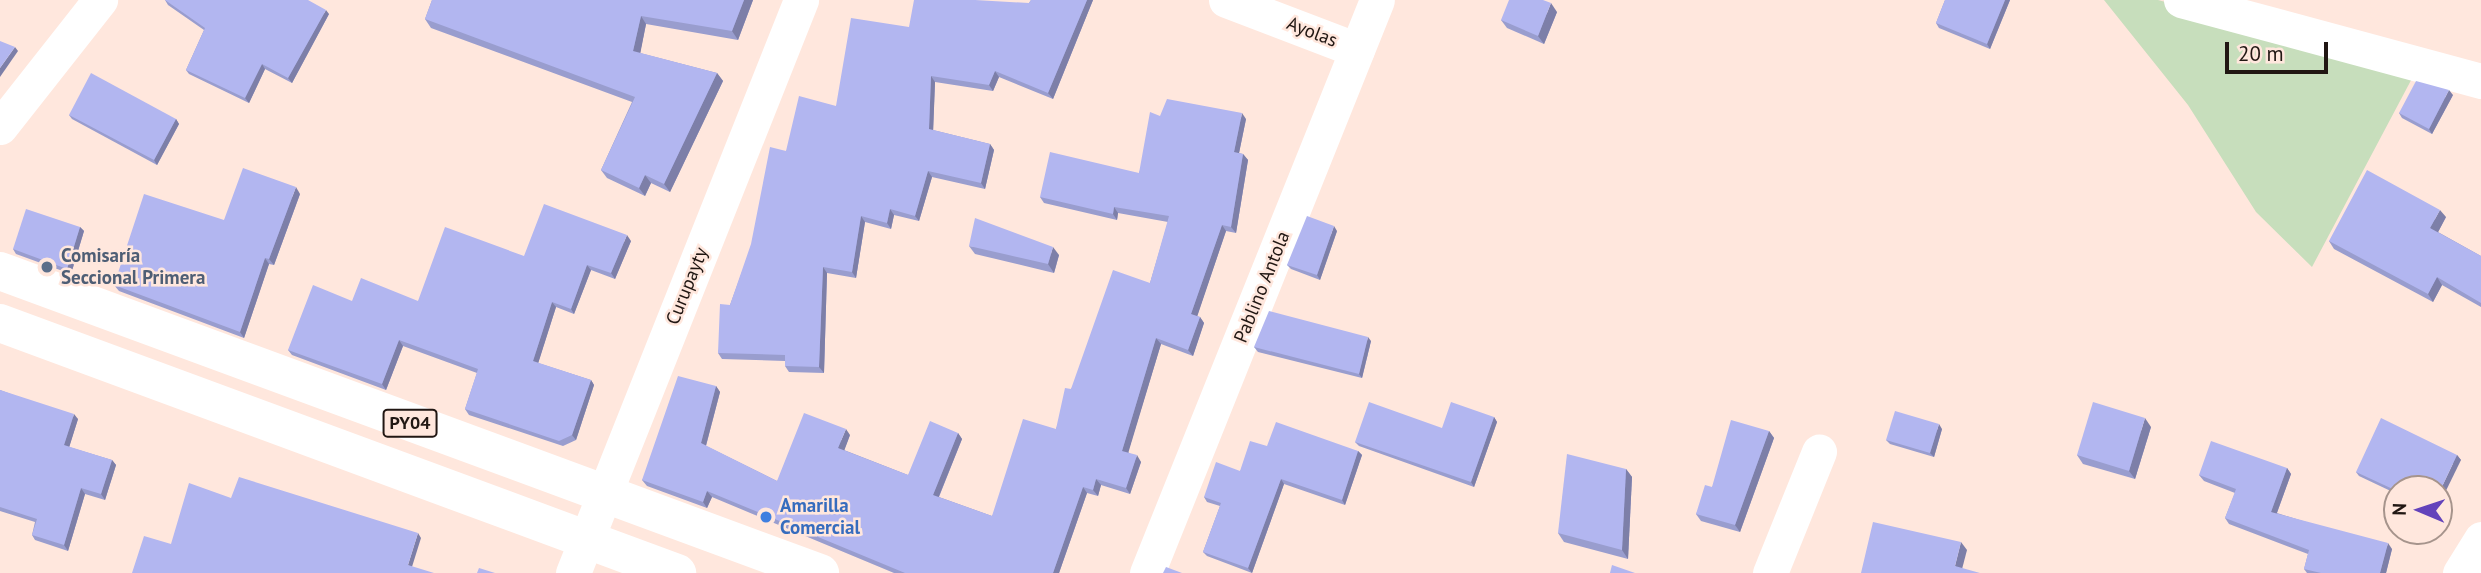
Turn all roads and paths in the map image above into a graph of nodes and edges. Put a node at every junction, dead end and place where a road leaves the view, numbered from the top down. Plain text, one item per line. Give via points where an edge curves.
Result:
1 (100, 0) edge
2 (801, 0) edge
3 (1226, 0) edge
4 (1377, 0) edge
5 (2181, 0) edge
6 (1357, 50) junction
7 (2481, 81) edge
8 (0, 127) edge
9 (0, 271) edge
10 (0, 323) edge
11 (1819, 452) dead end
12 (604, 495) junction
13 (2481, 538) edge
14 (580, 556) edge
15 (677, 573) edge
16 (820, 573) edge
17 (1147, 573) edge
18 (1770, 573) edge
19 (2460, 573) edge

1 - 8 street
2 - 12 street, Curupayty
3 - 6 street, Ayolas
4 - 6 street, Pablino Antola
5 - 7 street
6 - 17 street, Pablino Antola
9 - 12 main road, PY04
10 - 14 main road, PY04
11 - 18 street
12 - 14 street, Curupayty
12 - 16 main road, PY04
13 - 19 street
14 - 15 main road, PY04

